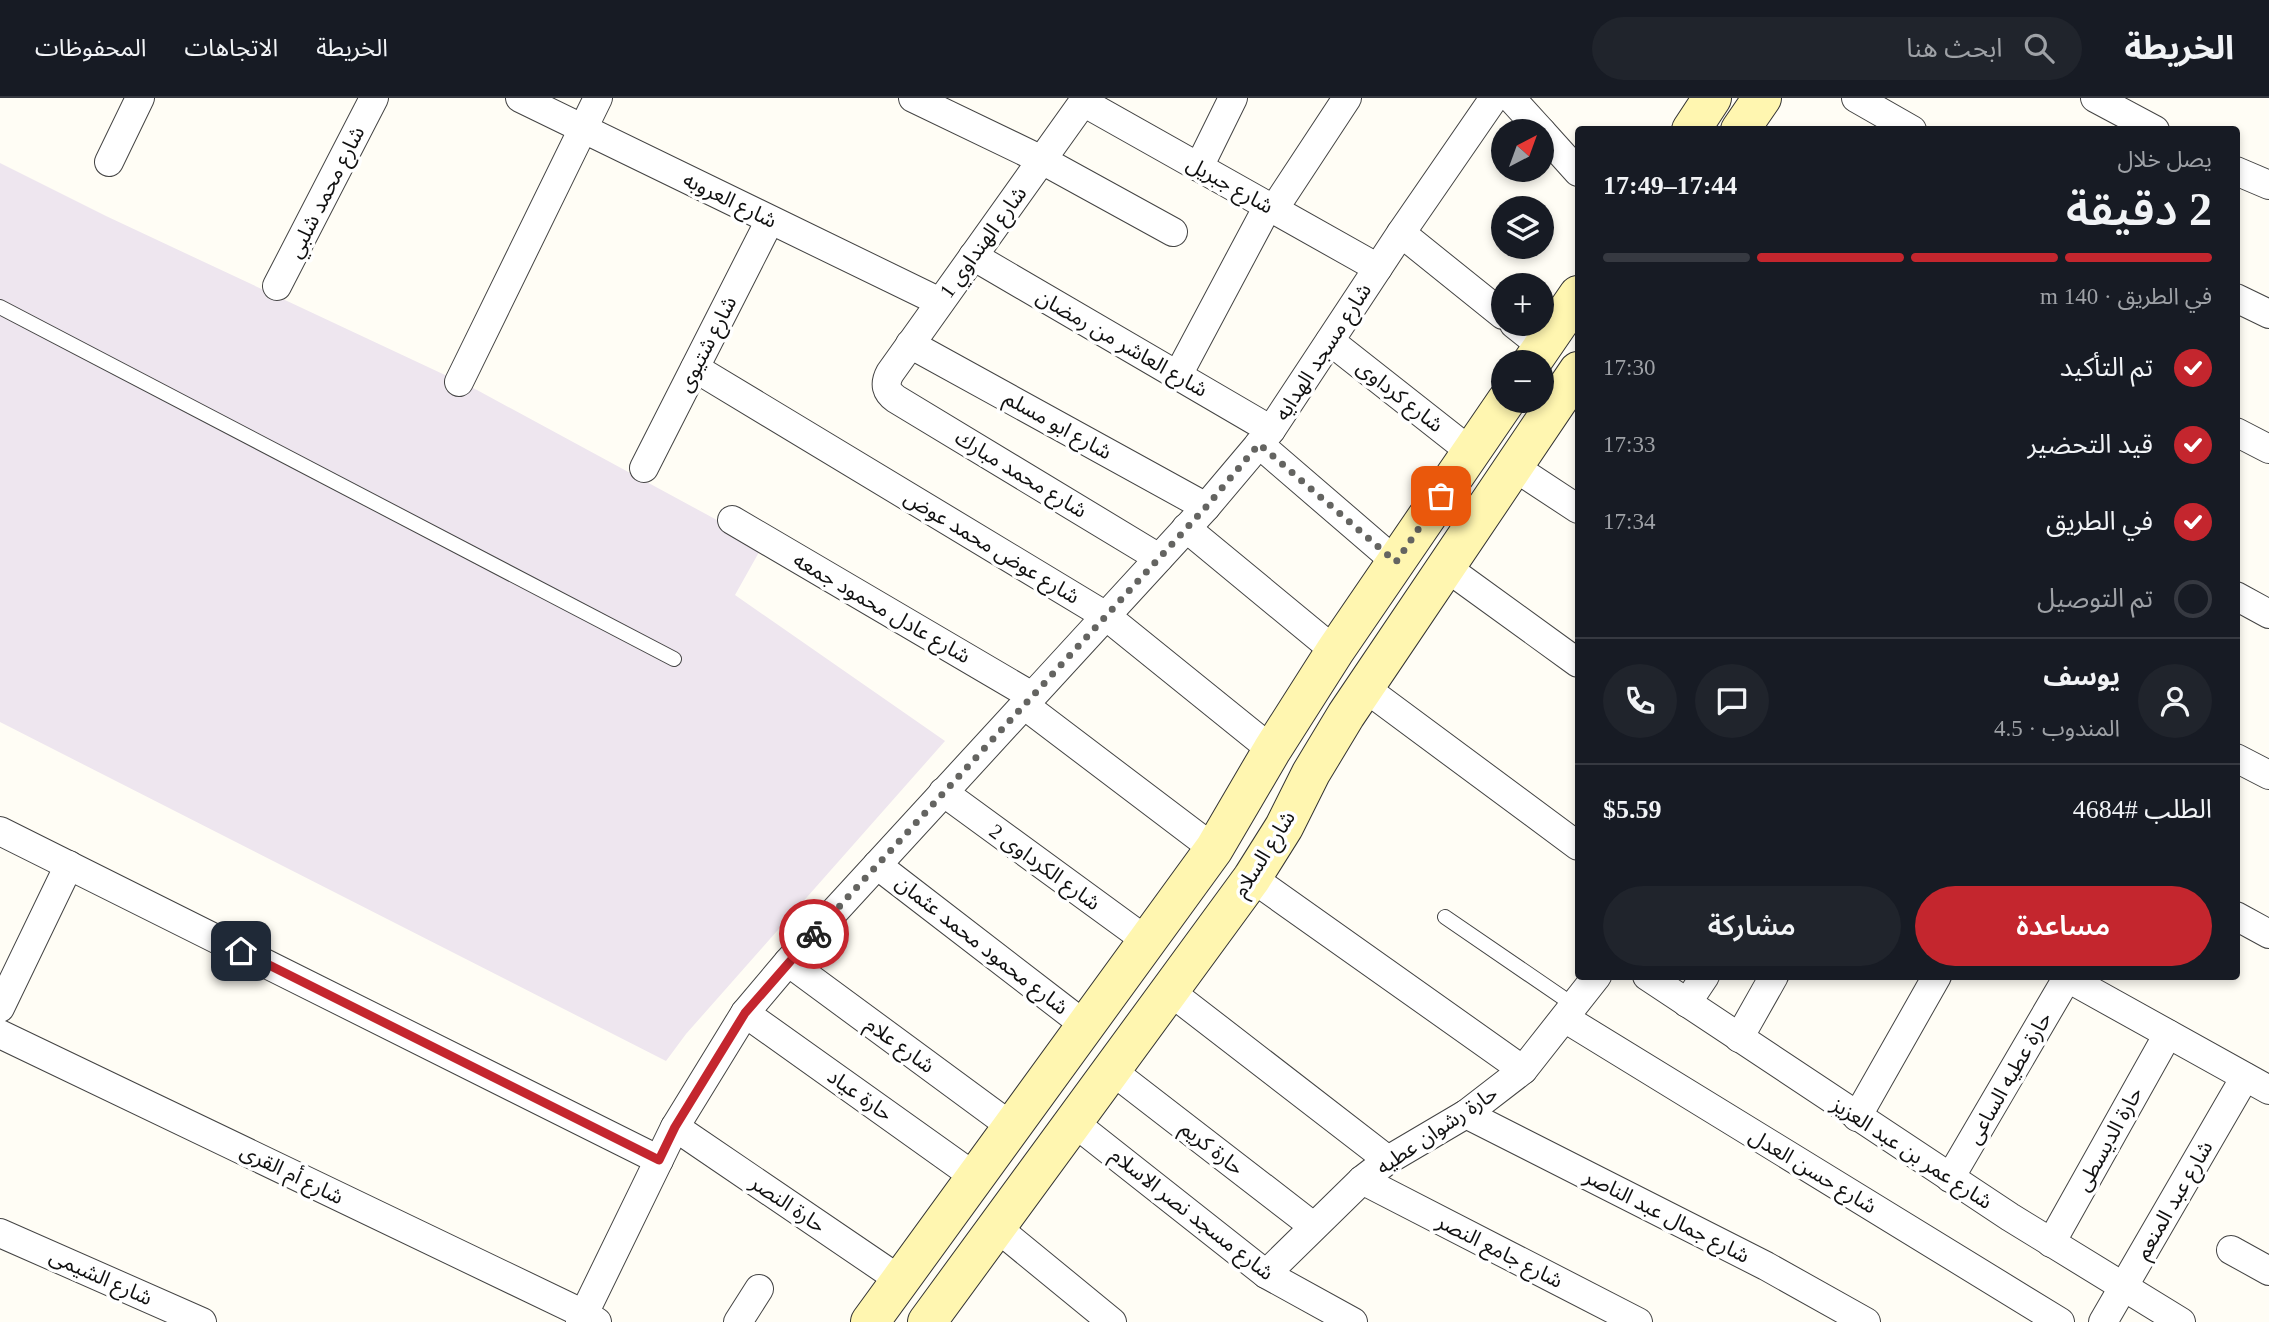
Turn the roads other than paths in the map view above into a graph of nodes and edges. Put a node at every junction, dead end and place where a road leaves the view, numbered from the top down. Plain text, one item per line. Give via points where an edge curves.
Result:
1 (140, 98) edge
2 (374, 98) edge
3 (520, 98) edge
4 (598, 98) edge
5 (913, 98) edge
6 (1233, 98) edge
7 (1347, 98) edge
8 (1494, 98) edge
9 (1511, 98) edge
10 (1712, 98) edge
11 (1856, 98) edge
12 (2095, 98) edge
13 (1084, 100) edge
14 (1530, 119) edge
15 (1694, 126) edge
16 (1905, 126) edge
17 (2148, 126) edge
18 (583, 129) junction
19 (1554, 146) edge
20 (1042, 160) junction
21 (109, 162) dead end
22 (1199, 167) junction
23 (1575, 170) edge
24 (2240, 173) edge
25 (2269, 185) edge
26 (1271, 208) junction
27 (771, 220) junction
28 (1173, 232) dead end
29 (1401, 233) junction
30 (973, 256) junction
31 (1378, 268) junction
32 (278, 286) dead end
33 (1575, 298) edge
34 (2240, 300) edge
35 (940, 302) junction
36 (1491, 305) edge
37 (0, 307) edge
38 (2269, 314) edge
39 (1330, 341) junction
40 (910, 344) junction
41 (1530, 344) edge
42 (695, 368) junction
43 (1178, 375) junction
44 (459, 382) dead end
45 (886, 388) joint
46 (1573, 388) edge
47 (1498, 413) edge
48 (2240, 434) edge
49 (1265, 437) junction
50 (2269, 449) edge
51 (1471, 452) junction
52 (1514, 467) junction
53 (644, 468) dead end
54 (1206, 507) junction
55 (1575, 507) edge
56 (732, 520) dead end
57 (1186, 528) junction
58 (1159, 558) junction
59 (1396, 562) junction
60 (1447, 568) junction
61 (2240, 598) edge
62 (2269, 614) edge
63 (1106, 616) junction
64 (1335, 651) junction
65 (674, 659) dead end
66 (1575, 661) edge
67 (1365, 688) junction
68 (1028, 701) junction
69 (1272, 750) junction
70 (2240, 760) edge
71 (2269, 775) edge
72 (943, 792) junction
73 (0, 831) edge
74 (1575, 844) edge
75 (1214, 849) junction
76 (69, 865) junction
77 (877, 865) junction
78 (1252, 878) junction
79 (1445, 916) dead end
80 (2240, 918) edge
81 (2269, 934) edge
82 (1147, 941) junction
83 (788, 962) junction
84 (1594, 980) edge
85 (1653, 980) edge
86 (1702, 980) edge
87 (1772, 980) edge
88 (1935, 980) edge
89 (2063, 980) edge
90 (2070, 980) edge
91 (1168, 990) junction
92 (1687, 1003) junction
93 (0, 1007) edge
94 (745, 1013) junction
95 (1570, 1013) junction
96 (1086, 1026) junction
97 (0, 1034) edge
98 (2168, 1034) junction
99 (1739, 1038) junction
100 (1111, 1070) junction
101 (1523, 1070) junction
102 (2257, 1084) edge
103 (1466, 1114) junction
104 (1857, 1117) junction
105 (1072, 1121) junction
106 (675, 1127) junction
107 (1012, 1127) junction
108 (659, 1160) junction
109 (1388, 1160) junction
110 (975, 1177) junction
111 (1950, 1178) junction
112 (1362, 1180) junction
113 (1313, 1226) junction
114 (996, 1227) junction
115 (0, 1233) edge
116 (2051, 1243) junction
117 (2231, 1250) dead end
118 (2269, 1271) edge
119 (1266, 1274) junction
120 (900, 1280) junction
121 (2123, 1288) junction
122 (759, 1289) dead end
123 (587, 1319) edge
124 (202, 1322) edge
125 (738, 1322) edge
126 (870, 1322) edge
127 (927, 1322) edge
128 (1111, 1322) edge
129 (1353, 1322) edge
130 (1638, 1322) edge
131 (1866, 1322) edge
132 (2060, 1322) edge
133 (2103, 1322) edge
134 (2181, 1322) edge

1 - 21 street
2 - 32 street, شارع محمد شلبي
3 - 18 street, شارع العروبه
4 - 18 street
5 - 20 street
6 - 22 street
7 - 26 street
8 - 29 street, شارع مسجد الهدايه
9 - 14 street
10 - 15 street
11 - 16 street
12 - 17 street
13 - 20 street, شارع الهنداوي 1
13 - 22 street, شارع جبريل
18 - 27 street, شارع العروبه
18 - 44 street
19 - 23 street
20 - 28 street
20 - 30 street, شارع الهنداوي 1
22 - 26 street, شارع جبريل
24 - 25 street
26 - 31 street, شارع جبريل
26 - 43 street
27 - 35 street, شارع العروبه
27 - 42 street, شارع شتيوى
29 - 31 street, شارع مسجد الهدايه
29 - 36 street
30 - 35 street, شارع الهنداوي 1
30 - 43 street, شارع العاشر من رمضان
31 - 39 street, شارع مسجد الهدايه
33 - 41 street
34 - 38 street
35 - 40 street, شارع الهنداوي 1
37 - 65 lane
39 - 49 street, شارع مسجد الهدايه
39 - 51 street, شارع كرداوى
40 - 45 street, شارع الهنداوي 1 via 890,373
40 - 54 street, شارع ابو مسلم
42 - 53 street, شارع شتيوى
42 - 63 street, شارع عوض محمد عوض
43 - 49 street, شارع العاشر من رمضان
45 - 58 street, شارع محمد مبارك via 896,399
46 - 52 street, شارع السلام
47 - 51 street
48 - 50 street
49 - 54 street, شارع مسجد الهدايه
49 - 59 street, شارع العاشر من رمضان
51 - 59 street
52 - 55 street
52 - 60 street, شارع السلام
54 - 57 street, شارع مسجد الهدايه
56 - 68 street, شارع عادل محمود جمعه
57 - 58 street, شارع مسجد الهدايه
57 - 64 street
58 - 63 street, شارع مسجد الهدايه
59 - 64 street
60 - 66 street
60 - 67 street, شارع السلام
61 - 62 street
63 - 68 street, شارع مسجد الهدايه
63 - 69 street, شارع عوض محمد عوض
64 - 69 street
67 - 74 street
67 - 78 street, شارع السلام
68 - 72 street, شارع مسجد الهدايه
68 - 75 street, شارع عادل محمود جمعه
69 - 75 street
70 - 71 street
72 - 77 street, شارع مسجد الهدايه
72 - 82 street, شارع الكرداوى 2
73 - 76 street
75 - 82 street
76 - 93 street
76 - 108 street
77 - 83 street, شارع مسجد الهدايه
77 - 96 street, شارع محمود محمد عثمان
78 - 91 street, شارع السلام
78 - 101 street
79 - 95 lane
80 - 81 street
82 - 96 street
83 - 94 street, شارع مسجد الهدايه
83 - 107 street, شارع علام
84 - 95 street, حارة رشوان عطيه
85 - 92 street, شارع عمر بن عبد العزيز
86 - 92 street
87 - 99 street
88 - 104 street
89 - 111 street, حارة عطيه الساعى
90 - 98 street
91 - 100 street, شارع السلام
91 - 109 street
92 - 99 street, شارع عمر بن عبد العزيز
94 - 106 street, شارع مسجد الهدايه
94 - 110 street, حارة عياد
95 - 101 street, حارة رشوان عطيه
95 - 132 street, شارع حسن العدل
96 - 107 street
97 - 123 street, شارع أم القرى
98 - 102 street
98 - 116 street, حارة الديسطى
99 - 104 street, شارع عمر بن عبد العزيز
100 - 105 street, شارع السلام
100 - 113 street, حارة كريم
101 - 103 street, حارة رشوان عطيه
102 - 121 street, شارع عبد المنعم
103 - 109 street, حارة رشوان عطيه
103 - 131 street, شارع جمال عبد الناصر via 1766,1266
104 - 111 street, شارع عمر بن عبد العزيز
105 - 114 street, شارع السلام
105 - 119 street, شارع مسجد نصر الاسلام
106 - 108 street, شارع مسجد الهدايه
106 - 120 street, حارة النصر
107 - 110 street
108 - 123 street, شارع مسجد الهدايه
109 - 112 street, حارة رشوان عطيه
110 - 120 street
111 - 116 street, شارع عمر بن عبد العزيز
112 - 113 street, حارة رشوان عطيه
112 - 130 street, شارع جامع النصر
113 - 119 street, حارة رشوان عطيه
114 - 127 street, شارع السلام
114 - 128 street
115 - 124 street, شارع الشيمى
116 - 121 street, شارع عمر بن عبد العزيز
117 - 118 street
119 - 129 street, شارع مسجد نصر الاسلام
120 - 126 street
121 - 133 street, شارع عبد المنعم
121 - 134 street, شارع عمر بن عبد العزيز
122 - 125 street

